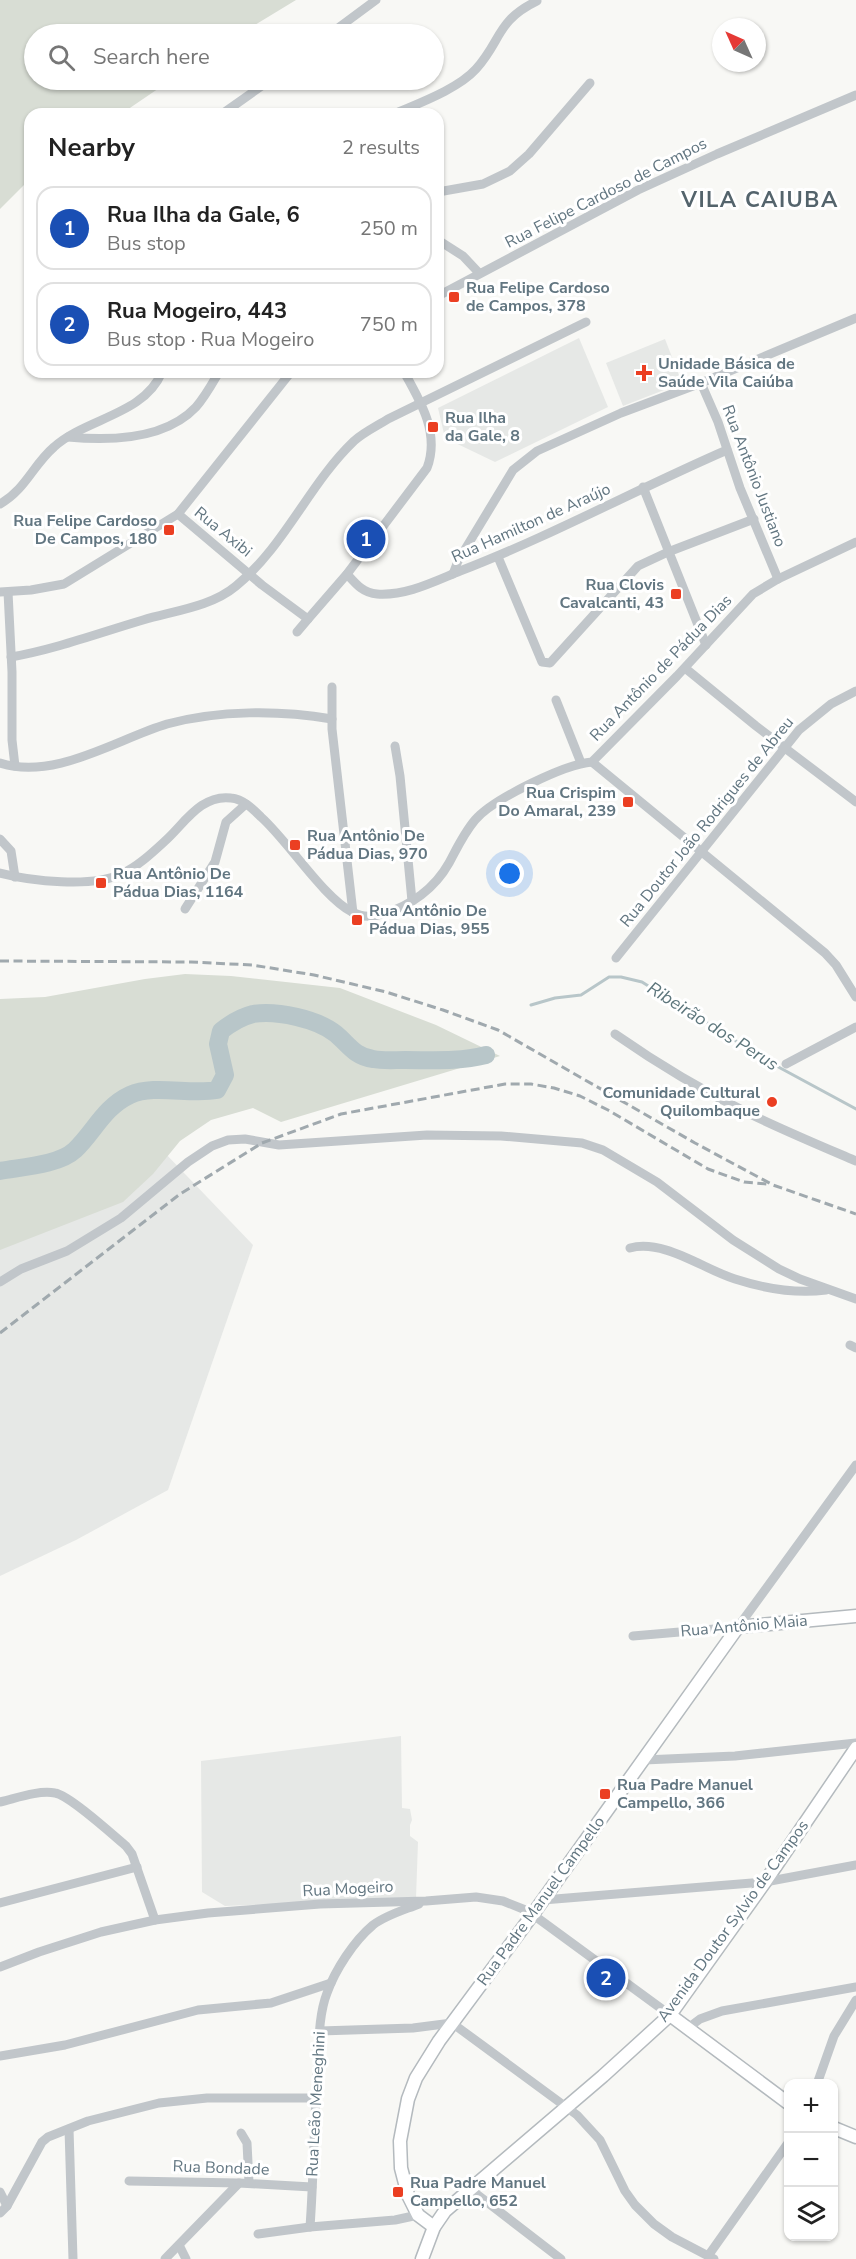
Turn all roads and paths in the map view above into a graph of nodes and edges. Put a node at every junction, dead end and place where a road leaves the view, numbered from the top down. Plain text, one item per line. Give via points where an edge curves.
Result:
1 (376, 0) edge
2 (537, 1) edge
3 (344, 24) edge
4 (590, 83) dead end
5 (256, 90) edge
6 (856, 96) edge
7 (230, 108) edge
8 (407, 108) edge
9 (444, 191) edge
10 (444, 244) edge
11 (479, 273) junction
12 (444, 293) edge
13 (856, 318) edge
14 (586, 322) dead end
15 (159, 378) edge
16 (215, 378) edge
17 (286, 378) edge
18 (407, 378) edge
19 (701, 383) junction
20 (421, 402) junction
21 (68, 437) junction
22 (727, 450) junction
23 (644, 487) junction
24 (0, 504) edge
25 (177, 514) junction
26 (754, 519) junction
27 (856, 542) edge
28 (668, 552) junction
29 (498, 557) junction
30 (250, 573) junction
31 (347, 574) junction
32 (453, 574) junction
33 (778, 579) junction
34 (4, 592) edge
35 (308, 618) junction
36 (297, 632) dead end
37 (706, 645) junction
38 (11, 657) junction
39 (685, 668) junction
40 (332, 687) dead end
41 (856, 691) edge
42 (556, 700) dead end
43 (332, 719) junction
44 (395, 746) dead end
45 (785, 747) junction
46 (592, 762) junction
47 (0, 763) edge
48 (581, 764) junction
49 (15, 766) junction
50 (856, 802) edge
51 (246, 804) junction
52 (0, 839) edge
53 (701, 852) junction
54 (0, 873) edge
55 (15, 877) junction
56 (412, 901) junction
57 (184, 909) dead end
58 (353, 913) junction
59 (616, 958) dead end
60 (856, 997) edge
61 (856, 1027) edge
62 (615, 1034) dead end
63 (786, 1064) dead end
64 (856, 1161) edge
65 (630, 1248) dead end
66 (0, 1282) edge
67 (829, 1290) junction
68 (856, 1299) edge
69 (856, 1465) edge
70 (856, 1616) edge
71 (738, 1627) junction
72 (633, 1636) dead end
73 (856, 1743) edge
74 (856, 1748) edge
75 (644, 1760) junction
76 (0, 1802) edge
77 (856, 1865) edge
78 (137, 1867) junction
79 (765, 1882) junction
80 (543, 1900) junction
81 (426, 1901) junction
82 (0, 1903) edge
83 (534, 1914) junction
84 (155, 1920) junction
85 (0, 1967) edge
86 (331, 1983) junction
87 (856, 1987) edge
88 (856, 2000) edge
89 (670, 2015) junction
90 (452, 2023) junction
91 (688, 2028) junction
92 (320, 2031) junction
93 (0, 2056) edge
94 (819, 2079) edge
95 (315, 2098) junction
96 (784, 2099) edge
97 (566, 2107) junction
98 (69, 2129) junction
99 (838, 2130) edge
100 (241, 2133) dead end
101 (856, 2137) edge
102 (784, 2150) edge
103 (129, 2181) dead end
104 (244, 2183) junction
105 (312, 2187) junction
106 (470, 2189) junction
107 (0, 2192) edge
108 (8, 2206) junction
109 (0, 2214) edge
110 (418, 2215) junction
111 (310, 2227) junction
112 (434, 2227) junction
113 (258, 2234) dead end
114 (179, 2245) junction
115 (711, 2257) edge
116 (73, 2259) edge
117 (165, 2259) edge
118 (186, 2259) edge
119 (422, 2259) edge
120 (561, 2259) edge

1 - 3 street
2 - 8 street via 506,23 464,81
4 - 9 street via 510,171 483,184
5 - 7 street
6 - 11 street, Rua Felipe Cardoso de Campos via 638,190
10 - 11 street
11 - 12 street, Rua Felipe Cardoso de Campos
13 - 19 street
14 - 20 street
15 - 21 street via 142,398
16 - 21 street via 197,406 175,423 153,432
17 - 25 street
18 - 20 street
19 - 22 street, Rua Antônio Justiano
19 - 32 street via 621,413 524,460 513,470
20 - 30 street via 355,440
20 - 31 street via 432,444 427,468
21 - 24 street via 53,447 27,482
22 - 23 street, Rua Hamilton de Araújo
22 - 26 street, Rua Antônio Justiano
23 - 28 street
23 - 29 street, Rua Hamilton de Araújo
25 - 30 street, Rua Axibi
25 - 34 street via 64,584
26 - 28 street
26 - 33 street, Rua Antônio Justiano
27 - 33 street, Rua Antônio de Pádua Dias
28 - 29 street via 634,569 550,663 542,662
28 - 37 street
29 - 32 street, Rua Hamilton de Araújo
30 - 35 street, Rua Axibi
30 - 38 street via 226,594 197,606 59,647
31 - 32 street, Rua Hamilton de Araújo via 358,586 375,594 396,594
31 - 35 street
33 - 37 street, Rua Antônio de Pádua Dias via 747,599
34 - 38 street
35 - 36 street
37 - 39 street, Rua Antônio de Pádua Dias
38 - 49 street
39 - 45 street
39 - 46 street, Rua Antônio de Pádua Dias
40 - 43 street
41 - 45 street, Rua Doutor João Rodrigues de Abreu via 816,715
42 - 48 street
43 - 49 street via 230,713 169,724 67,761
43 - 58 street
44 - 56 street
45 - 50 street
45 - 53 street, Rua Doutor João Rodrigues de Abreu
46 - 48 street, Rua Antônio de Pádua Dias
46 - 53 street
47 - 49 street
48 - 56 street, Rua Antônio de Pádua Dias via 488,808 468,829 441,877
51 - 55 street via 228,798 205,803 165,842 122,874 82,881
51 - 57 street via 226,822 215,862
51 - 58 street via 274,829 336,900
52 - 55 street via 11,851
53 - 59 street, Rua Doutor João Rodrigues de Abreu
53 - 60 street via 831,958
54 - 55 street
56 - 58 street, Rua Antônio de Pádua Dias via 381,915
61 - 63 street
62 - 64 street via 709,1093
65 - 67 street via 663,1249 734,1279 778,1290
66 - 67 street via 67,1251 112,1223 188,1162 228,1140 279,1145 448,1135 544,1138 603,1150 657,1182 779,1269
67 - 68 street
69 - 71 street, Rua Padre Manuel Campello
70 - 71 main road, Rua Antônio Maia
71 - 72 street, Rua Antônio Maia
71 - 75 main road, Rua Padre Manuel Campello
73 - 75 street via 735,1756
74 - 79 main road, Avenida Doutor Sylvio de Campos
75 - 80 main road, Rua Padre Manuel Campello
76 - 78 street via 42,1792 57,1793 126,1846
77 - 79 street
78 - 82 street
78 - 84 street
79 - 80 street
79 - 89 main road, Avenida Doutor Sylvio de Campos
80 - 83 main road, Rua Padre Manuel Campello
81 - 83 street, Rua Mogeiro via 476,1897 503,1901
81 - 84 street, Rua Mogeiro via 320,1904
81 - 86 street, Rua Leão Meneghini via 374,1924 352,1949
83 - 89 street, Rua Mogeiro
83 - 90 main road, Rua Padre Manuel Campello
84 - 85 street, Rua Mogeiro via 101,1932
86 - 92 street, Rua Leão Meneghini
86 - 93 street via 271,2003 198,2010 65,2045
87 - 91 street via 722,2011
88 - 94 street via 834,2036
89 - 91 main road
89 - 97 main road, Avenida Doutor Sylvio de Campos
90 - 92 street
90 - 97 street
90 - 110 main road, Rua Padre Manuel Campello via 416,2078 403,2123 401,2168
91 - 96 main road
92 - 95 street, Rua Leão Meneghini
95 - 98 street via 207,2098 159,2103
95 - 105 street, Rua Leão Meneghini
97 - 106 main road, Avenida Doutor Sylvio de Campos
97 - 115 street via 600,2140 634,2205 672,2237
98 - 108 street via 42,2142
98 - 116 street
99 - 101 main road
100 - 104 street via 247,2143
102 - 115 street
103 - 104 street, Rua Bondade
104 - 105 street, Rua Bondade
104 - 114 street
105 - 111 street, Rua Leão Meneghini
106 - 112 main road, Avenida Doutor Sylvio de Campos via 445,2211
106 - 120 street
107 - 108 street
108 - 109 street
110 - 111 street
110 - 112 main road
111 - 113 street
112 - 119 main road, Avenida Doutor Sylvio de Campos
114 - 117 street
114 - 118 street

